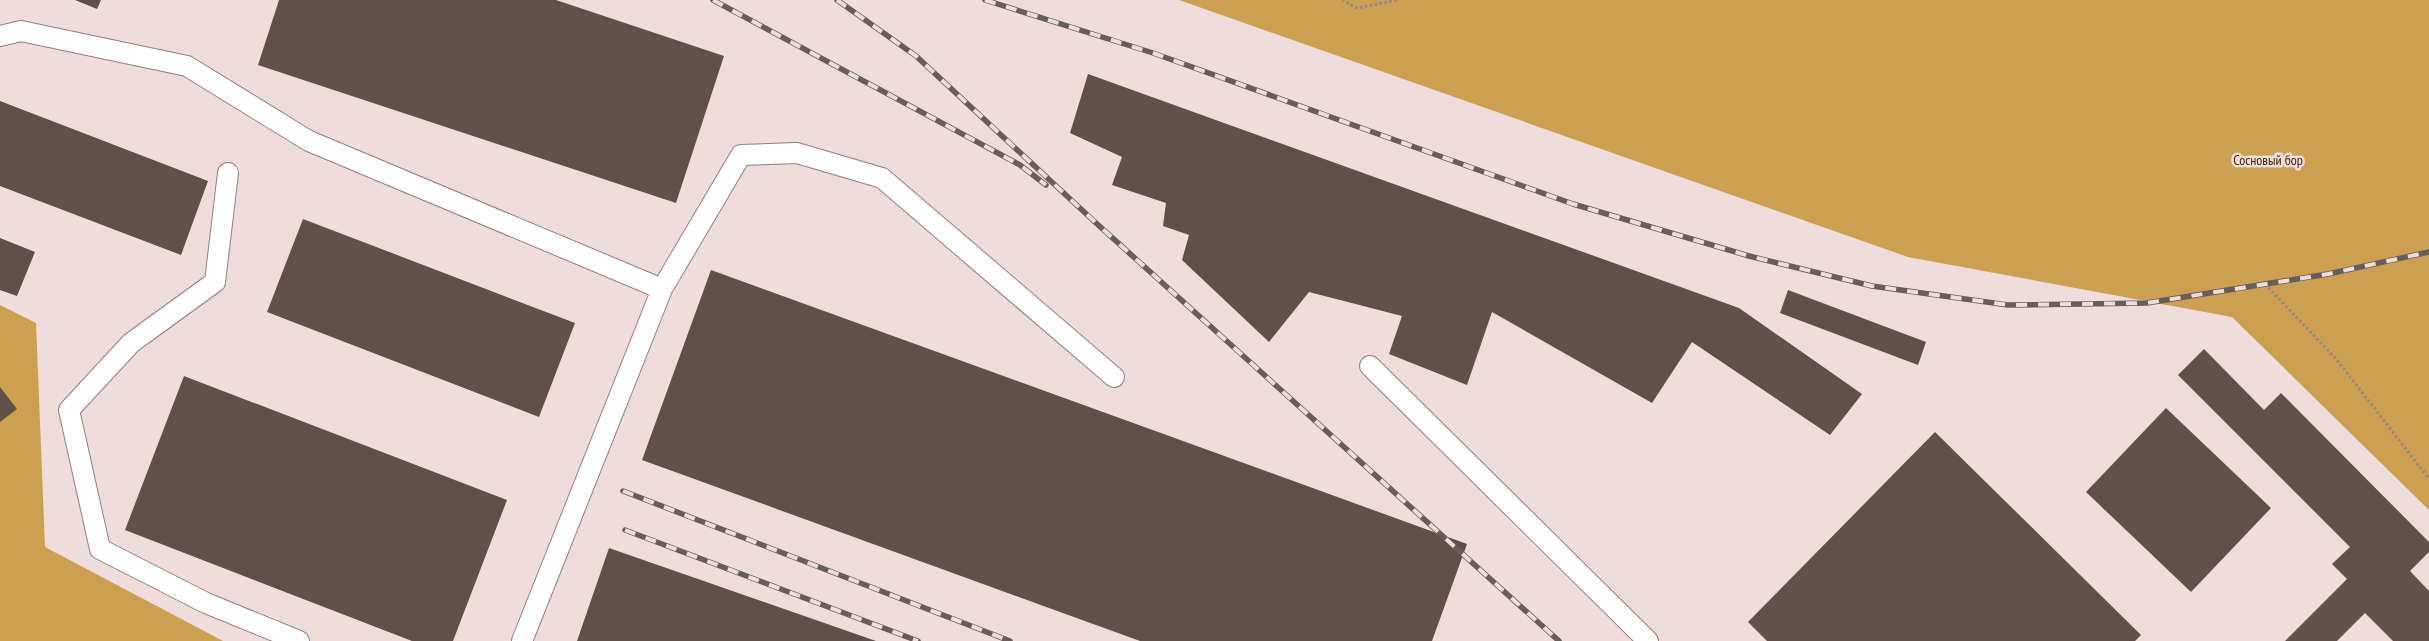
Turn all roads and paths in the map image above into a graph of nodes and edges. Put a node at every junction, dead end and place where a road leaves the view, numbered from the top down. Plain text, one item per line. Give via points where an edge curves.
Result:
1 (1342, 0) edge
2 (1397, 0) edge
3 (0, 36) edge
4 (228, 173) dead end
5 (2266, 284) dead end
6 (662, 289) junction
7 (1370, 366) dead end
8 (1114, 377) dead end
9 (2429, 478) edge
10 (299, 641) edge
11 (522, 641) edge
12 (1648, 641) edge

1 - 2 path via 1357,8
3 - 6 lane via 21,31 187,66 309,141
4 - 10 lane via 215,282 130,343 69,410 100,549 206,603
5 - 9 path via 2337,360
6 - 8 lane via 741,155 798,153 882,178
6 - 11 lane
7 - 12 lane

